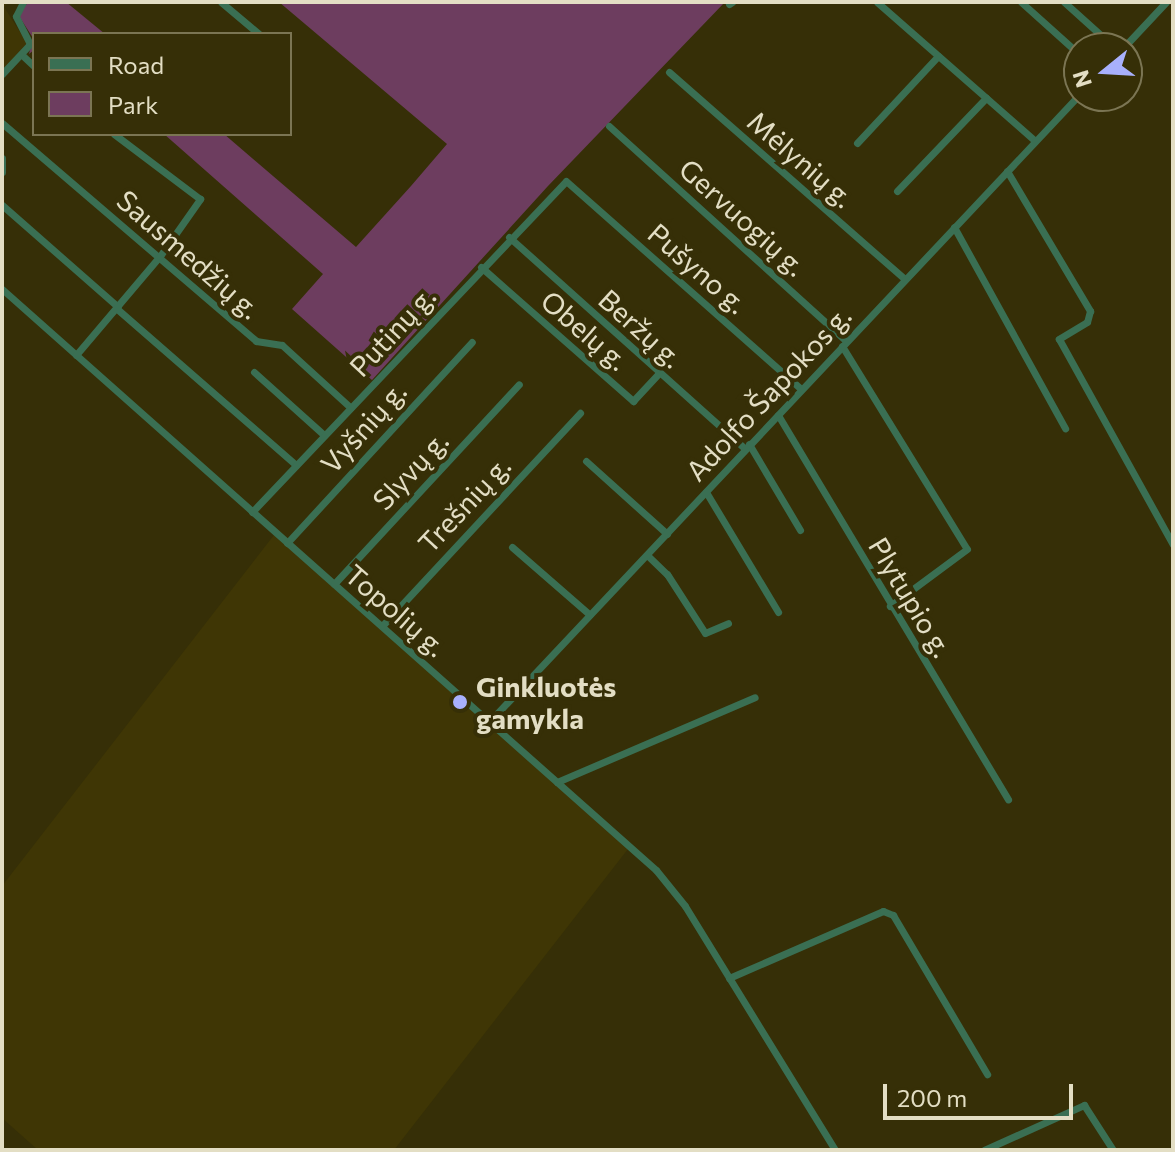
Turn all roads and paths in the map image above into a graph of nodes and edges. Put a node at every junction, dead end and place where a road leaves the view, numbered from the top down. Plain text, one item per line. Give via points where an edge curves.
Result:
1 (23, 2) edge
2 (221, 2) edge
3 (877, 2) edge
4 (1021, 2) edge
5 (1064, 2) edge
6 (1166, 2) edge
7 (257, 32) edge
8 (1097, 32) edge
9 (1138, 32) edge
10 (1063, 40) edge
11 (22, 55) junction
12 (938, 56) junction
13 (32, 64) edge
14 (669, 72) dead end
15 (2, 74) edge
16 (986, 98) junction
17 (1063, 112) edge
18 (2, 123) edge
19 (609, 126) dead end
20 (117, 136) edge
21 (1035, 141) junction
22 (857, 143) dead end
23 (2, 158) edge
24 (1007, 171) junction
25 (2, 172) edge
26 (566, 181) joint
27 (897, 191) dead end
28 (2, 205) edge
29 (954, 227) junction
30 (509, 237) junction
31 (160, 256) junction
32 (481, 267) junction
33 (905, 279) junction
34 (2, 289) edge
35 (117, 308) junction
36 (472, 342) dead end
37 (844, 343) junction
38 (76, 355) junction
39 (254, 372) dead end
40 (658, 374) junction
41 (519, 384) dead end
42 (801, 389) junction
43 (351, 408) junction
44 (580, 413) dead end
45 (778, 415) junction
46 (1065, 428) dead end
47 (324, 435) junction
48 (747, 446) junction
49 (586, 461) dead end
50 (296, 465) junction
51 (706, 492) junction
52 (252, 512) junction
53 (800, 530) dead end
54 (667, 534) junction
55 (287, 543) junction
56 (1173, 545) edge
57 (512, 547) dead end
58 (647, 555) junction
59 (334, 584) junction
60 (890, 606) junction
61 (778, 612) dead end
62 (590, 615) junction
63 (728, 623) dead end
64 (382, 626) junction
65 (755, 697) dead end
66 (489, 722) junction
67 (557, 782) junction
68 (1008, 800) dead end
69 (729, 978) junction
70 (987, 1074) dead end
71 (835, 1150) edge
72 (984, 1150) edge
73 (1113, 1150) edge

1 - 11 street via 16,16 30,44
2 - 7 street
3 - 12 street
4 - 10 street
5 - 8 street
6 - 9 street
11 - 13 street
11 - 15 street
12 - 16 street
12 - 22 street
14 - 33 street, Mėlynių g.
16 - 21 street
16 - 27 street
17 - 21 street, Adolfo Šapokos g.
18 - 31 street, Sausmedžių g.
19 - 37 street, Gervuogių g.
20 - 31 street via 200,199
21 - 24 street, Adolfo Šapokos g.
23 - 25 street
24 - 29 street, Adolfo Šapokos g.
24 - 56 street via 1090,311 1087,322 1059,339
26 - 30 street, Putinų g.
26 - 42 street, Pušyno g.
28 - 35 street
29 - 33 street, Adolfo Šapokos g.
29 - 46 street
30 - 32 street, Putinų g.
30 - 40 street, Beržų g.
31 - 35 street
31 - 43 street, Sausmedžių g. via 256,341 282,345
32 - 40 street, Obelų g. via 633,401
32 - 43 street, Putinų g.
33 - 37 street, Adolfo Šapokos g.
34 - 38 street, Topolių g.
35 - 38 street
35 - 50 street
36 - 55 street, Vyšnių g.
37 - 42 street, Adolfo Šapokos g.
37 - 60 street, Gervuogių g. via 967,549
38 - 52 street, Topolių g.
39 - 47 street
40 - 48 street, Beržų g.
41 - 59 street, Slyvų g.
42 - 45 street, Adolfo Šapokos g.
43 - 47 street, Putinų g.
44 - 64 street, Trešnių g.
45 - 48 street, Adolfo Šapokos g.
45 - 60 street, Plytupio g.
47 - 50 street, Putinų g.
48 - 51 street, Adolfo Šapokos g.
48 - 53 street, Beržų g.
49 - 54 street
50 - 52 street, Putinų g.
51 - 54 street, Adolfo Šapokos g.
51 - 61 street
52 - 55 street, Topolių g.
54 - 58 street, Adolfo Šapokos g.
55 - 59 street, Topolių g.
57 - 62 street
58 - 62 street, Adolfo Šapokos g.
58 - 63 street via 668,575 705,633
59 - 64 street, Topolių g.
60 - 68 street, Plytupio g.
62 - 66 street, Adolfo Šapokos g.
64 - 66 street, Topolių g.
65 - 67 street
66 - 67 street, Topolių g.
67 - 69 street, Topolių g. via 670,885
69 - 70 street via 883,911 893,915
69 - 71 street, Topolių g.
72 - 73 street via 1084,1105

